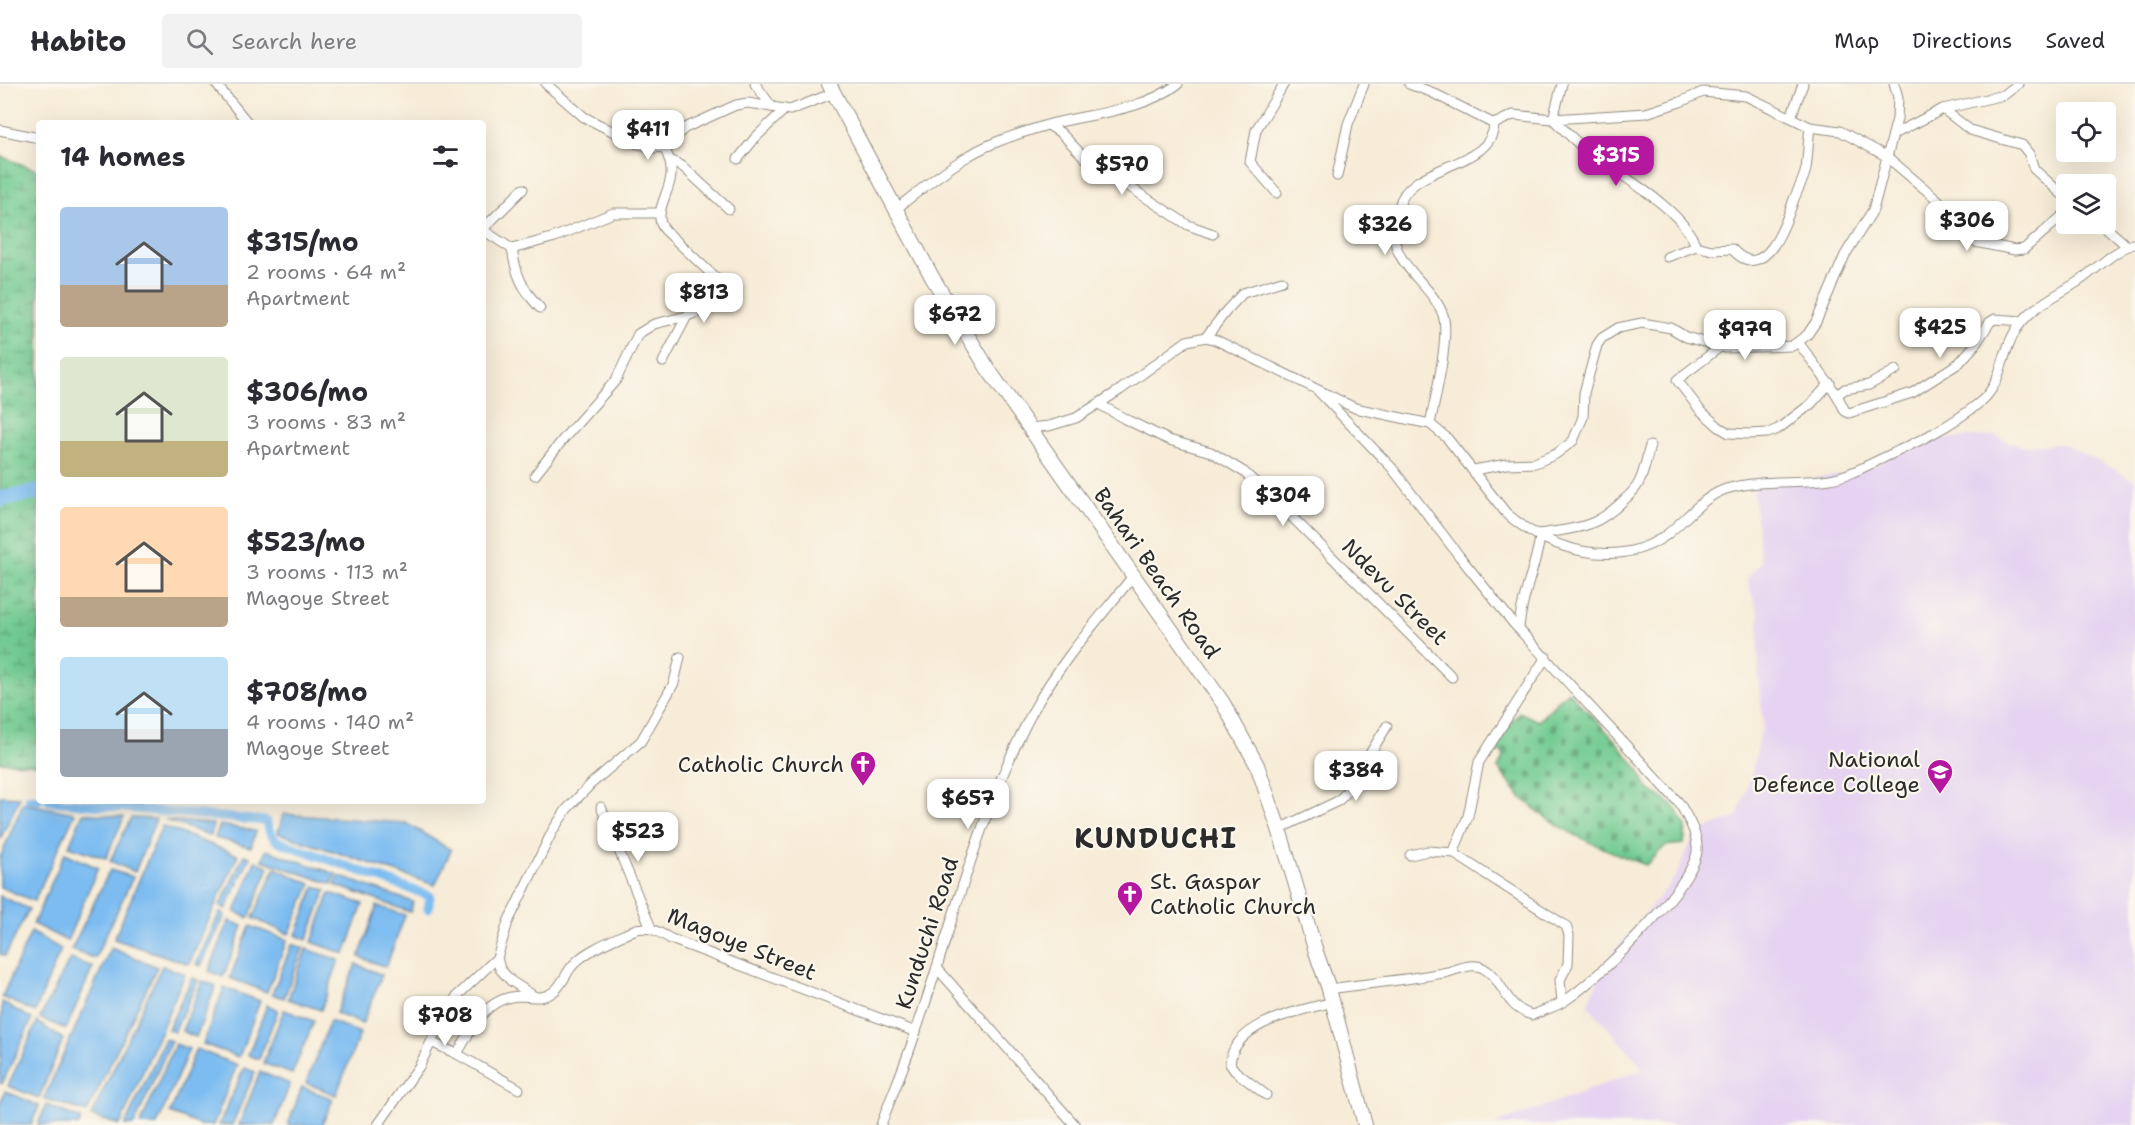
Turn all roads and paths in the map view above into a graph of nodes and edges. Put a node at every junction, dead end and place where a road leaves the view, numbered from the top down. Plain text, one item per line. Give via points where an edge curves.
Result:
1 (216, 84) edge
2 (546, 84) edge
3 (755, 84) edge
4 (1178, 84) edge
5 (1284, 84) edge
6 (1364, 84) edge
7 (1409, 84) edge
8 (1562, 84) edge
9 (1803, 84) edge
10 (1894, 84) edge
11 (2018, 84) edge
12 (1432, 88) edge
13 (1702, 88) edge
14 (832, 89) edge
15 (772, 107) junction
16 (1943, 109) junction
17 (784, 110) junction
18 (1791, 117) junction
19 (1553, 119) junction
20 (245, 120) edge
21 (1494, 124) junction
22 (1048, 125) junction
23 (1810, 127) junction
24 (0, 130) edge
25 (1894, 134) junction
26 (36, 137) edge
27 (664, 147) junction
28 (1886, 156) junction
29 (738, 159) dead end
30 (670, 160) junction
31 (1337, 176) dead end
32 (523, 189) dead end
33 (2056, 189) edge
34 (1276, 194) dead end
35 (729, 209) dead end
36 (896, 209) junction
37 (660, 213) junction
38 (2056, 222) edge
39 (486, 226) edge
40 (486, 231) edge
41 (1213, 234) dead end
42 (2116, 234) edge
43 (2131, 245) edge
44 (1696, 246) junction
45 (512, 249) junction
46 (1667, 257) dead end
47 (1282, 280) dead end
48 (540, 308) dead end
49 (687, 316) junction
50 (2022, 321) junction
51 (1206, 337) junction
52 (1798, 342) junction
53 (1720, 348) junction
54 (663, 362) dead end
55 (1896, 370) dead end
56 (1830, 383) junction
57 (1314, 387) junction
58 (1837, 395) junction
59 (1099, 404) junction
60 (1430, 424) junction
61 (1029, 428) junction
62 (1650, 446) dead end
63 (1474, 470) junction
64 (535, 475) dead end
65 (1536, 533) junction
66 (1133, 576) junction
67 (1519, 629) junction
68 (680, 657) dead end
69 (1546, 657) junction
70 (1452, 677) dead end
71 (1387, 726) dead end
72 (601, 807) dead end
73 (1280, 829) junction
74 (1455, 853) junction
75 (1410, 855) dead end
76 (651, 928) junction
77 (497, 958) junction
78 (937, 968) junction
79 (1331, 996) junction
80 (536, 997) junction
81 (1562, 1002) junction
82 (916, 1032) junction
83 (433, 1043) junction
84 (457, 1054) junction
85 (519, 1089) dead end
86 (1266, 1095) dead end
87 (378, 1125) edge
88 (881, 1125) edge
89 (1075, 1125) edge
90 (1365, 1125) edge

1 - 20 street
2 - 27 street via 585,117 614,133 646,147
3 - 15 street
4 - 22 street via 1137,104
5 - 34 street via 1257,130 1250,162
6 - 31 street via 1348,124
7 - 12 street
8 - 19 street
9 - 18 street
10 - 25 street via 1898,97
11 - 16 street via 2004,95
12 - 21 street
13 - 18 street via 1746,96
13 - 19 street via 1680,102 1646,113
14 - 17 street
14 - 36 street, Bahari Beach Road
15 - 17 street
15 - 27 street via 736,105 685,128
16 - 25 street
16 - 33 street via 1970,130 2022,145 2034,169
17 - 29 street
18 - 23 street
19 - 21 street via 1513,115
19 - 44 street via 1577,143 1649,193 1678,220
21 - 60 street via 1493,134 1477,151 1414,184 1399,204 1394,233 1397,250 1437,300 1446,326
22 - 36 street via 971,154
22 - 41 street via 1085,158 1188,225
23 - 28 street via 1840,131
23 - 44 street via 1805,170 1784,229 1764,257 1750,261 1732,249
24 - 26 street
25 - 28 street
27 - 30 street
28 - 38 street via 1982,244 2025,249
28 - 52 street via 1873,210 1845,255 1816,322
30 - 35 street via 682,166
30 - 37 street via 670,182
32 - 39 street
36 - 61 street, Bahari Beach Road via 982,360
37 - 45 street via 613,213 555,237
37 - 49 street via 661,227 725,289 720,303
40 - 45 street
42 - 43 street
43 - 50 street via 2111,254
44 - 46 street
45 - 48 street via 515,269 526,292
47 - 51 street via 1243,293
49 - 54 street
49 - 64 street via 654,324 638,334 616,380
50 - 58 street via 1990,322 1959,363 1912,393 1849,413
50 - 65 street via 1988,396 1924,439 1851,474 1725,489 1655,542 1625,552 1587,554
51 - 57 street
51 - 59 street via 1187,341
52 - 53 street via 1792,346
52 - 56 street
53 - 56 street via 1677,380 1700,410 1729,433 1768,433 1778,429 1811,404
53 - 63 street via 1659,325 1642,323 1618,328 1597,345 1584,393 1583,417 1568,446 1535,463
55 - 58 street via 1869,385 1845,389
56 - 58 street
57 - 60 street via 1355,408
57 - 67 street via 1392,468
59 - 61 street via 1076,418
59 - 70 street, Ndevu Street via 1169,440 1211,452 1244,472
60 - 63 street
61 - 66 street, Bahari Beach Road
62 - 65 street via 1638,485 1609,515 1575,529
63 - 65 street via 1506,513
65 - 67 street via 1540,538 1538,551 1521,603
66 - 73 street, Bahari Beach Road via 1243,737
66 - 78 street, Kunduchi Road via 1071,652 1034,711 977,842
67 - 69 street
68 - 77 street via 674,683 641,741 592,783 553,830 508,922
69 - 74 street via 1479,762 1468,816
69 - 81 street via 1680,804 1695,833 1697,852 1678,888 1641,931 1611,963
71 - 73 street via 1338,801
72 - 76 street
73 - 79 street, Bahari Beach Road
74 - 75 street via 1428,851
74 - 81 street via 1566,926 1569,945 1568,964 1560,980
76 - 80 street, Magoye Street via 636,929 585,955 574,963 555,991
76 - 82 street, Magoye Street
77 - 80 street via 500,969 511,981
77 - 83 street via 457,996
78 - 82 street, Kunduchi Road
78 - 89 street
79 - 81 street via 1474,965 1489,972 1512,1004 1526,1013 1532,1015
79 - 86 street via 1247,1032 1233,1048 1230,1064
79 - 90 street, Bahari Beach Road
80 - 84 street, Magoye Street via 511,996 495,1002 478,1018
82 - 88 street, Kunduchi Road
83 - 84 street
83 - 87 street
84 - 85 street

